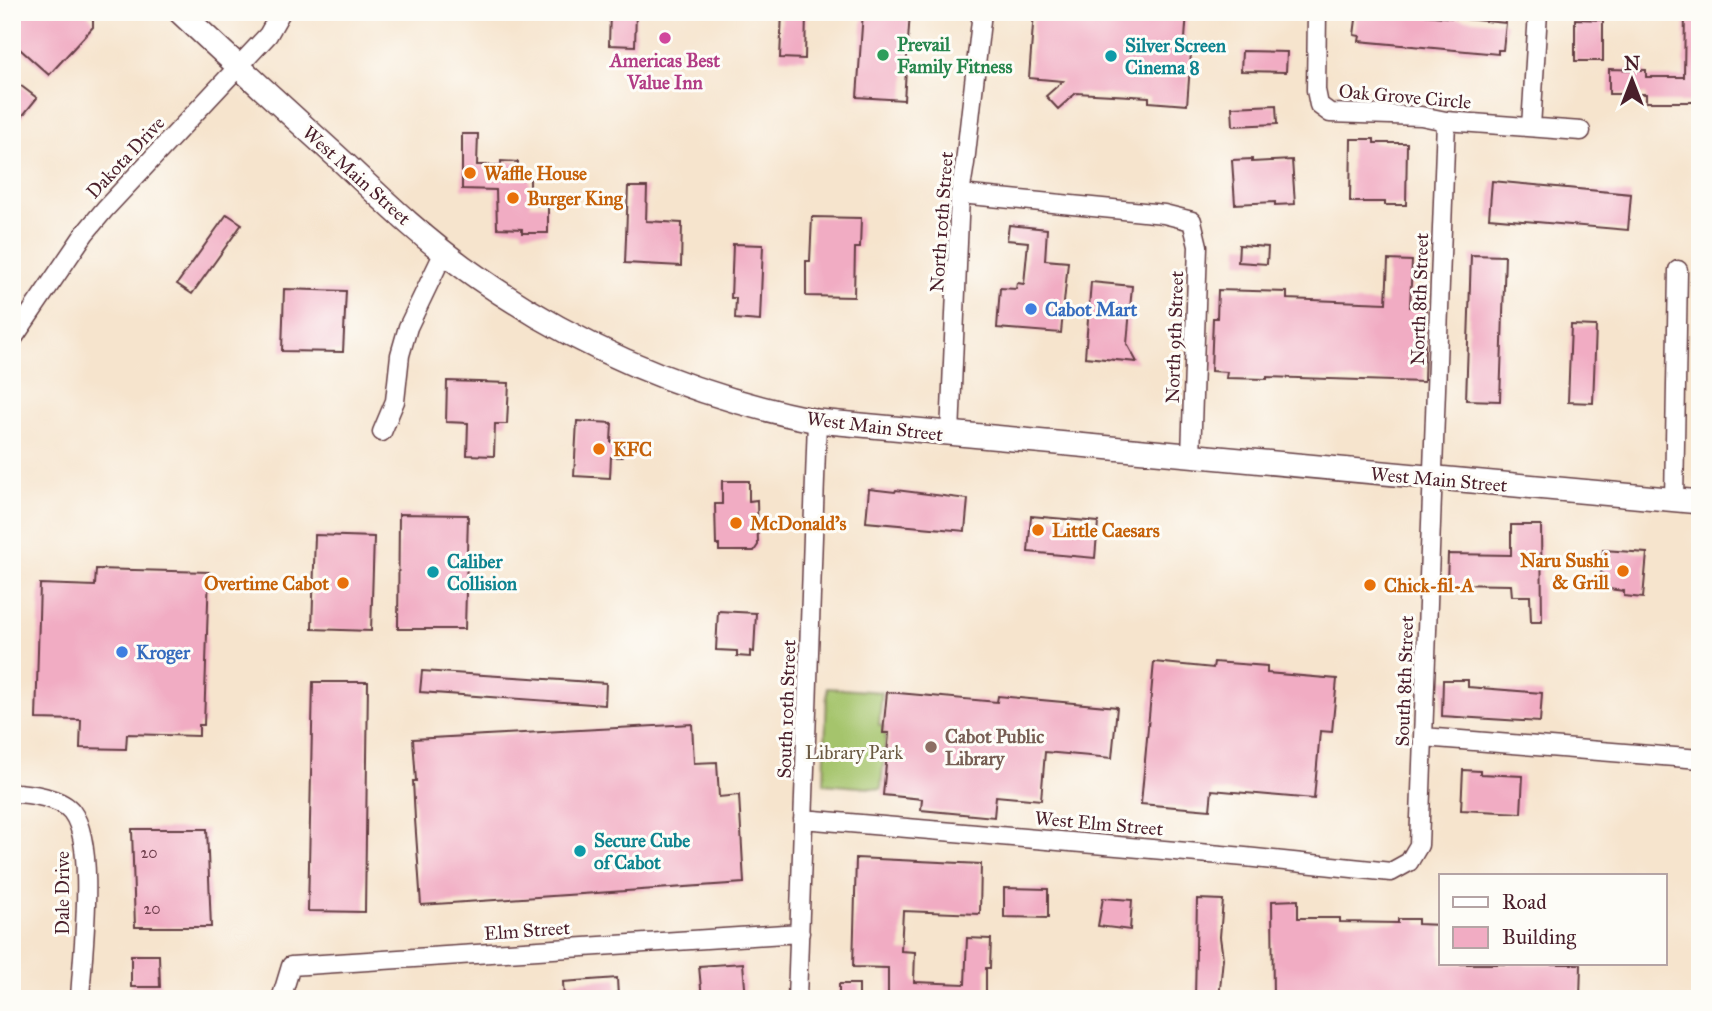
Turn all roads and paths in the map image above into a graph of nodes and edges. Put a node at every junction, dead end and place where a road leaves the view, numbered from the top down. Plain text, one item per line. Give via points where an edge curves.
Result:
1 (180, 12) edge
2 (281, 12) edge
3 (982, 12) edge
4 (1317, 12) edge
5 (1538, 12) edge
6 (239, 67) junction
7 (1446, 121) junction
8 (1531, 127) junction
9 (1581, 131) dead end
10 (960, 194) junction
11 (444, 253) junction
12 (1678, 270) dead end
13 (12, 340) edge
14 (817, 421) junction
15 (382, 432) dead end
16 (950, 435) junction
17 (1191, 456) junction
18 (1432, 478) junction
19 (1674, 500) junction
20 (1700, 502) edge
21 (1423, 737) junction
22 (1700, 759) edge
23 (12, 793) edge
24 (803, 819) junction
25 (1391, 872) joint
26 (800, 933) junction
27 (80, 999) edge
28 (281, 999) edge
29 (797, 999) edge

1 - 6 main road, West Main Street
2 - 6 street, Dakota Drive via 268,35
3 - 10 street, North 10th Street
4 - 7 street, Oak Grove Circle via 1319,105 1330,113
5 - 8 street
6 - 11 main road, West Main Street
6 - 13 street, Dakota Drive via 85,233
7 - 8 street, Oak Grove Circle
7 - 18 street, North 8th Street
8 - 9 street, Oak Grove Circle
10 - 16 street, North 10th Street
10 - 17 street, North 9th Street via 1164,214 1192,222 1198,246
11 - 14 main road, West Main Street via 513,301 600,350 726,400
11 - 15 street via 408,327 395,401
12 - 19 street
14 - 16 main road, West Main Street
14 - 24 street, South 10th Street
16 - 17 main road, West Main Street
17 - 18 main road, West Main Street
18 - 19 main road, West Main Street
18 - 21 street, South 8th Street
19 - 20 main road, West Main Street
21 - 22 street
21 - 25 street, South 8th Street via 1419,845 1409,862
23 - 27 street, Dale Drive via 45,796 72,810 83,836 86,875
24 - 25 street, West Elm Street
24 - 26 street, South 10th Street
26 - 28 street, Elm Street via 291,966
26 - 29 street, South 10th Street

